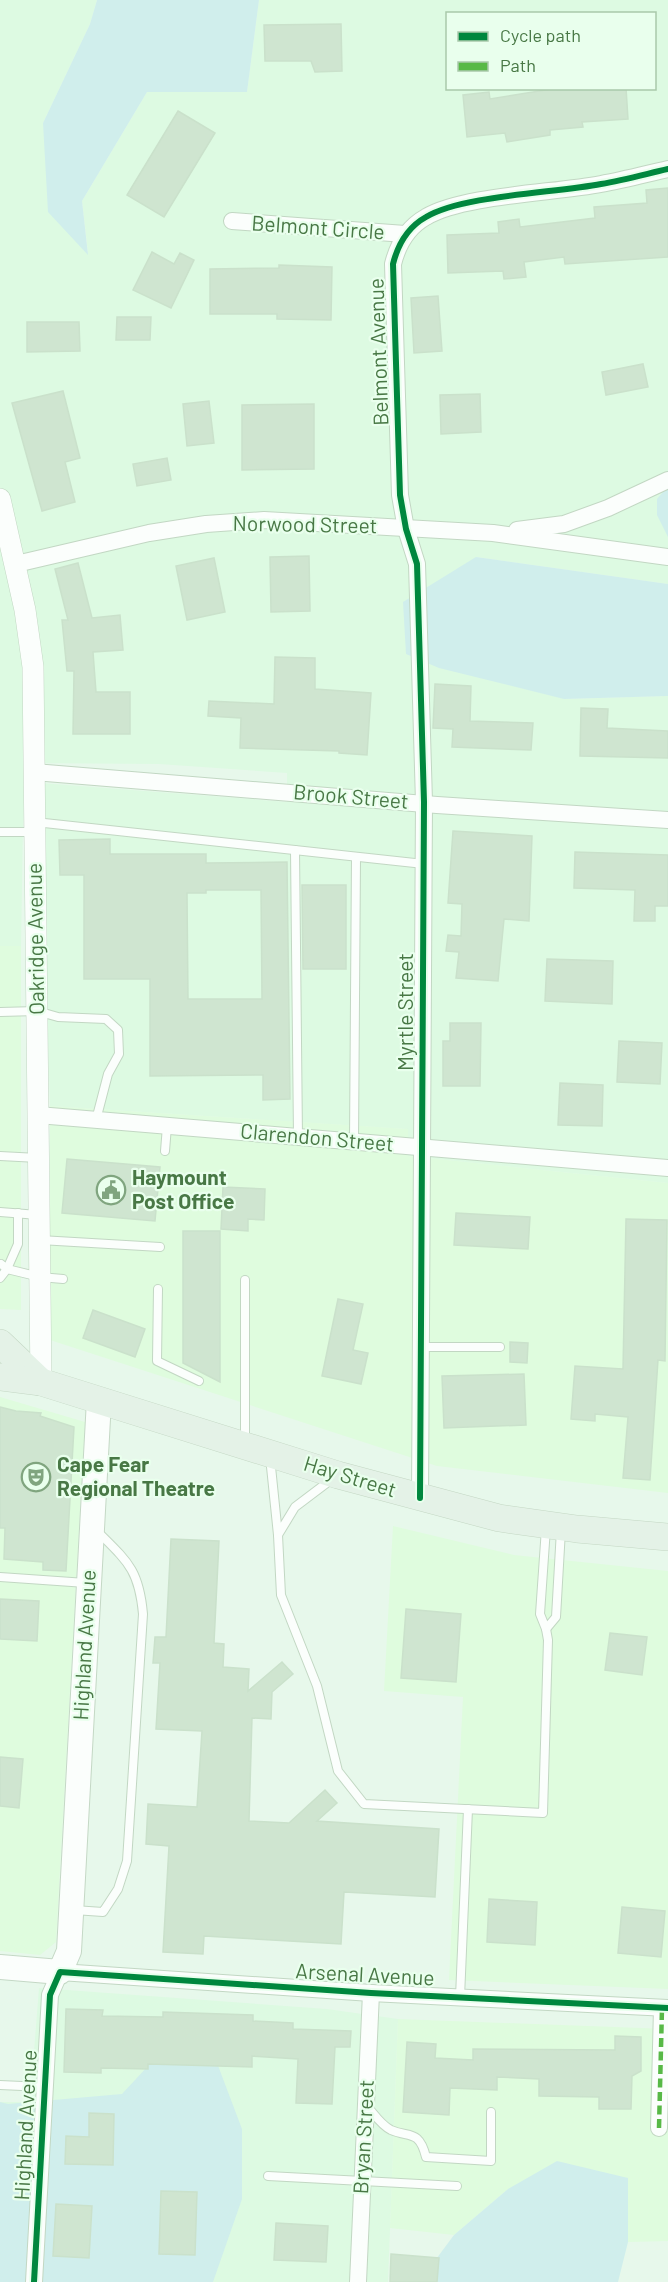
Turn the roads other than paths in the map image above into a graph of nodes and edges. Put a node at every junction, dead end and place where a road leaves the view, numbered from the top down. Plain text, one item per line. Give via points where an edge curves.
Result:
1 (668, 169) edge
2 (232, 221) dead end
3 (405, 234) junction
4 (668, 480) edge
5 (0, 499) edge
6 (406, 529) junction
7 (493, 533) junction
8 (668, 557) edge
9 (16, 564) junction
10 (34, 772) junction
11 (424, 802) junction
12 (668, 820) edge
13 (34, 827) junction
14 (0, 832) edge
15 (296, 850) junction
16 (356, 856) junction
17 (424, 864) junction
18 (37, 1011) junction
19 (0, 1012) edge
20 (38, 1115) junction
21 (96, 1120) junction
22 (167, 1126) junction
23 (297, 1137) junction
24 (354, 1142) junction
25 (422, 1147) junction
26 (165, 1150) dead end
27 (0, 1156) edge
28 (38, 1158) junction
29 (668, 1168) edge
30 (0, 1212) edge
31 (18, 1213) junction
32 (39, 1216) junction
33 (39, 1240) junction
34 (160, 1247) dead end
35 (4, 1266) edge
36 (40, 1277) junction
37 (0, 1278) edge
38 (63, 1280) dead end
39 (245, 1280) dead end
40 (158, 1289) dead end
41 (0, 1343) edge
42 (421, 1347) junction
43 (500, 1347) dead end
44 (0, 1377) edge
45 (199, 1381) dead end
46 (41, 1382) junction
47 (99, 1400) junction
48 (258, 1449) junction
49 (338, 1474) junction
50 (420, 1498) junction
51 (92, 1526) junction
52 (553, 1526) junction
53 (278, 1535) junction
54 (668, 1537) edge
55 (0, 1577) edge
56 (88, 1584) junction
57 (546, 1629) junction
58 (468, 1809) junction
59 (71, 1909) junction
60 (0, 1968) edge
61 (60, 1972) junction
62 (371, 1993) junction
63 (460, 1997) junction
64 (665, 2008) edge
65 (0, 2085) edge
66 (44, 2087) junction
67 (366, 2105) junction
68 (491, 2112) dead end
69 (659, 2128) dead end
70 (268, 2176) dead end
71 (362, 2181) junction
72 (457, 2186) dead end
73 (34, 2282) edge
74 (358, 2282) edge

1 - 3 street via 441,210 416,223
2 - 3 street, Belmont Circle
3 - 6 street, Belmont Avenue via 393,264 400,495
4 - 7 street via 564,525
5 - 9 street, Oakridge Avenue
6 - 7 street, Norwood Street
6 - 9 street, Norwood Street via 287,521 206,524
6 - 11 street, Myrtle Street via 417,564
7 - 8 street, Norwood Street
9 - 10 street, Oakridge Avenue via 33,667
10 - 11 street, Brook Street
10 - 13 street, Oakridge Avenue
11 - 12 street, Brook Street
11 - 17 street, Myrtle Street
13 - 14 lane
13 - 15 lane
13 - 18 street, Oakridge Avenue
15 - 16 lane
15 - 23 lane
16 - 17 lane
16 - 24 lane
17 - 25 street, Myrtle Street
18 - 19 lane
18 - 20 street, Oakridge Avenue
18 - 21 lane via 58,1017 105,1019 118,1030 119,1054 108,1074
20 - 21 street, Clarendon Street
20 - 28 street, Oakridge Avenue
21 - 22 street, Clarendon Street
22 - 23 street, Clarendon Street
22 - 26 lane
23 - 24 street, Clarendon Street
24 - 25 street, Clarendon Street
25 - 29 street, Clarendon Street
25 - 42 street, Myrtle Street
27 - 28 lane
28 - 32 street, Oakridge Avenue
30 - 31 lane
31 - 32 lane
31 - 35 lane via 18,1244
32 - 33 street, Oakridge Avenue
33 - 34 lane
33 - 36 street, Oakridge Avenue
35 - 36 lane
35 - 37 lane
36 - 38 lane
36 - 46 street, Oakridge Avenue
39 - 48 lane
40 - 45 lane via 157,1361
41 - 46 main road
42 - 43 lane
42 - 50 street, Myrtle Street
44 - 46 main road, Hay Street
46 - 47 main road, Hay Street
47 - 48 main road, Hay Street
47 - 51 main road, Highland Avenue
48 - 49 main road, Hay Street
48 - 53 lane
49 - 50 main road, Hay Street
49 - 53 lane via 295,1507
50 - 52 main road, Hay Street via 499,1518
51 - 56 main road, Highland Avenue
51 - 59 lane via 130,1564 141,1588 143,1614 127,1861 118,1889 103,1912
52 - 54 main road, Hay Street
52 - 57 lane via 540,1614
52 - 57 lane via 556,1617
53 - 58 lane via 280,1595 317,1686 338,1771 364,1804
55 - 56 lane
56 - 59 main road, Highland Avenue
57 - 58 lane via 543,1813
58 - 63 lane
59 - 61 main road, Highland Avenue via 69,1951
60 - 61 main road, Arsenal Avenue
61 - 62 street, Arsenal Avenue
61 - 66 street, Highland Avenue via 50,1995
62 - 63 street, Arsenal Avenue
62 - 67 street, Bryan Street
63 - 64 street, Arsenal Avenue
64 - 69 street
65 - 66 lane
66 - 73 street, Highland Avenue
67 - 68 lane via 392,2130 417,2139 426,2157 491,2161
67 - 71 street, Bryan Street
70 - 71 lane
71 - 72 lane
71 - 74 street, Bryan Street

